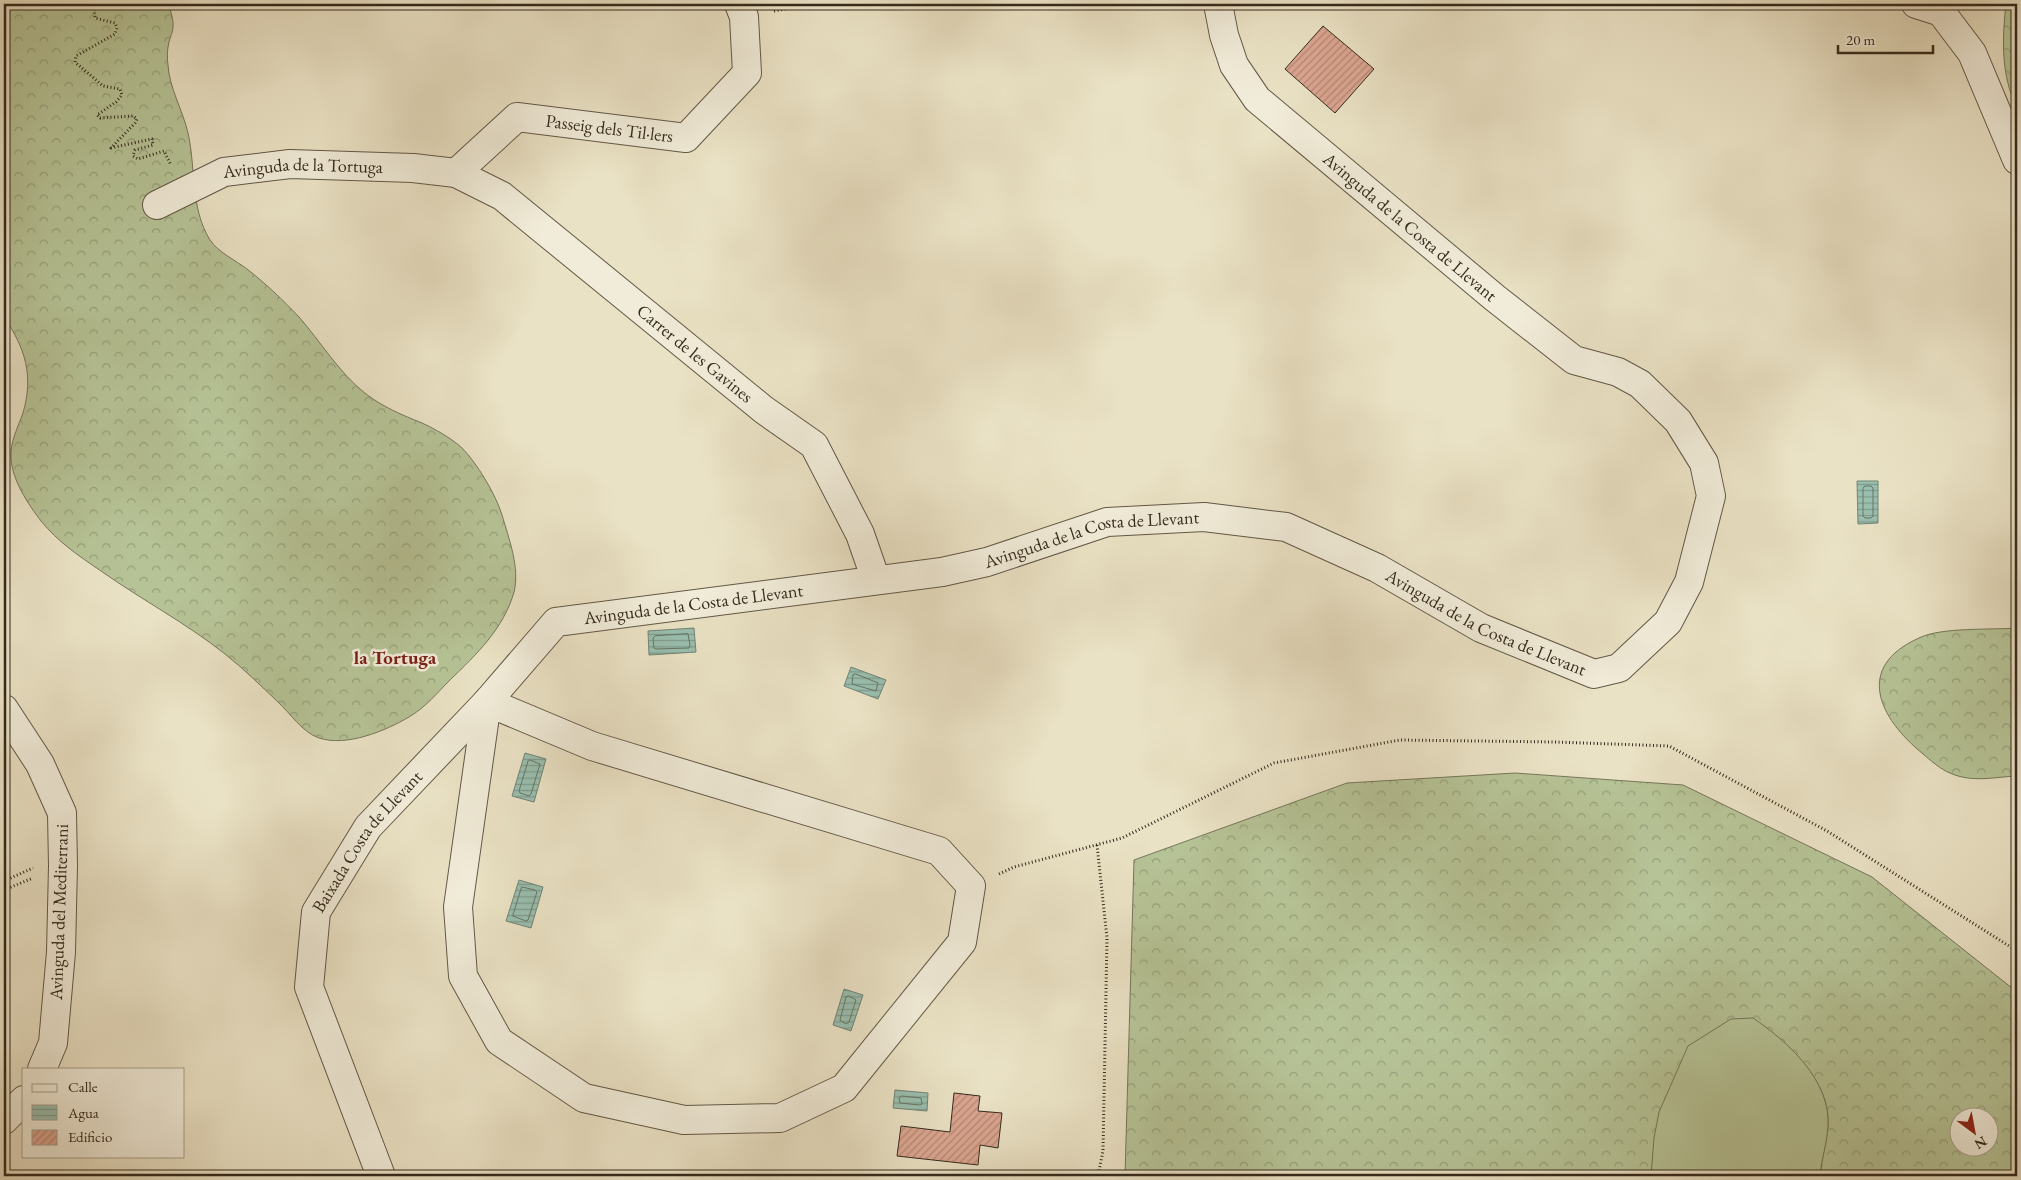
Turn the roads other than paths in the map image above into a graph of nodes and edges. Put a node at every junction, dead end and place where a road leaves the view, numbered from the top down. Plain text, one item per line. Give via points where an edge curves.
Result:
1 (1218, 4) edge
2 (1916, 4) edge
3 (742, 10) edge
4 (2017, 160) edge
5 (456, 173) junction
6 (157, 205) dead end
7 (876, 580) junction
8 (487, 702) junction
9 (4, 709) edge
10 (42, 1068) edge
11 (22, 1102) edge
12 (4, 1120) edge
13 (381, 1176) edge

1 - 7 street, Avinguda de la Costa de Llevant via 1234,65 1258,99 1495,298 1574,360 1618,372 1640,384 1678,421 1704,463 1711,496 1689,582 1668,622 1618,668 1594,674 1481,628 1377,568 1286,527 1204,517 1107,522 987,562 942,572
2 - 4 street via 1941,12 1972,53
3 - 5 street, Passeig dels Til·lers via 747,72 686,138 517,117
5 - 6 street, Avinguda de la Tortuga via 413,168 290,164 224,172
5 - 7 street, Carrer de les Gavines via 502,196 764,410 814,445 860,534
7 - 8 street, Avinguda de la Costa de Llevant via 556,622
8 - 8 street via 458,907 463,976 499,1041 584,1098 684,1120 780,1118 844,1088 962,942 971,886 939,851 592,746
8 - 13 street, Baixada Costa de Llevant via 368,827 316,912 309,987
9 - 10 street, Avinguda del Mediterrani via 40,764 62,813 61,952 53,1043
11 - 12 street

